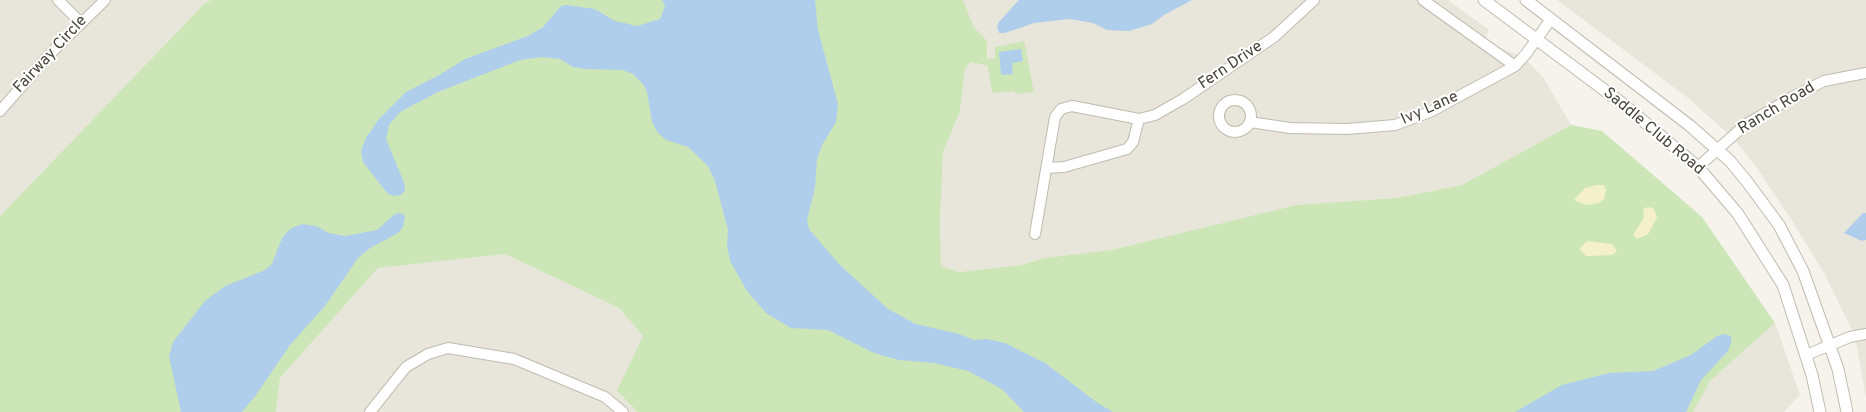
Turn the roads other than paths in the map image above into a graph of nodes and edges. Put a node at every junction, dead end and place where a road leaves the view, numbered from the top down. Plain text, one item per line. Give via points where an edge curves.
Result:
1 (58, 0) edge
2 (105, 0) edge
3 (1314, 0) edge
4 (1423, 0) edge
5 (1484, 0) edge
6 (1526, 0) edge
7 (1552, 19) junction
8 (80, 22) junction
9 (1537, 39) junction
10 (1515, 66) junction
11 (1866, 73) edge
12 (0, 111) edge
13 (1140, 119) junction
14 (1250, 122) dead end
15 (1717, 150) junction
16 (1698, 167) junction
17 (1046, 168) junction
18 (1035, 234) dead end
19 (1866, 334) edge
20 (1830, 344) junction
21 (1806, 354) junction
22 (370, 412) edge
23 (623, 412) edge
24 (1820, 412) edge
25 (1847, 412) edge

1 - 8 street
2 - 8 street, Fairway Circle
3 - 13 street, Fern Drive via 1274,38 1183,99 1155,115
4 - 10 street
5 - 9 street, Saddle Club Road
6 - 7 street, Saddle Club Road
7 - 9 street, Ivy Lane
7 - 15 street, Saddle Club Road
8 - 12 street, Fairway Circle
9 - 10 street, Ivy Lane
9 - 16 street, Saddle Club Road via 1623,104
10 - 14 street, Ivy Lane via 1430,112 1395,125 1347,129 1290,128
11 - 15 street, Ranch Road via 1824,81 1794,96 1745,125
13 - 17 street via 1128,149 1064,167
13 - 17 street via 1072,106 1061,109 1055,117
15 - 16 street, Ranch Road
15 - 20 street, Saddle Club Road via 1748,183 1779,226 1803,271
16 - 21 street, Saddle Club Road via 1738,214 1783,285
17 - 18 street
19 - 20 street
20 - 21 street
20 - 25 street, Saddle Club Road
21 - 24 street, Saddle Club Road
22 - 23 street via 406,367 428,354 448,348 514,359 605,397

